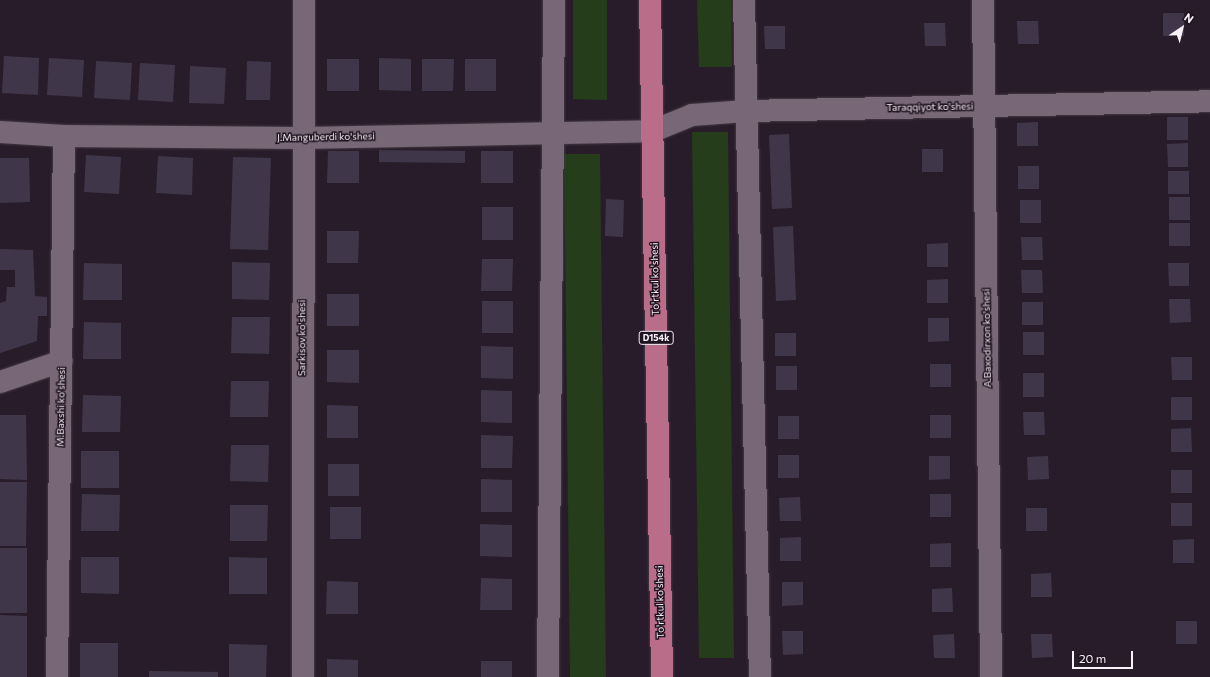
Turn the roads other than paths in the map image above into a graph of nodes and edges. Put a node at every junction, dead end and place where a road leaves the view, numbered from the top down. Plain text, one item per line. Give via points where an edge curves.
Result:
1 (304, 0) edge
2 (554, 0) edge
3 (650, 0) edge
4 (744, 0) edge
5 (983, 0) edge
6 (1210, 101) edge
7 (985, 106) junction
8 (746, 111) junction
9 (653, 131) junction
10 (0, 132) edge
11 (552, 132) junction
12 (64, 136) junction
13 (302, 138) junction
14 (62, 361) junction
15 (0, 382) edge
16 (57, 677) edge
17 (303, 677) edge
18 (548, 677) edge
19 (662, 677) edge
20 (760, 677) edge
21 (991, 677) edge

1 - 13 street, Sarkisov ko'shesi
2 - 11 street
3 - 9 main road, To'rtkul ko'shesi / D154k
4 - 8 street
5 - 7 street, A.Baxodirxon ko'shesi
6 - 7 street, Taraqqiyot ko'shesi
7 - 8 street, Taraqqiyot ko'shesi
7 - 21 street, A.Baxodirxon ko'shesi
8 - 9 street, Taraqqiyot ko'shesi via 692,115
8 - 20 street
9 - 11 street, J.Manguberdi ko'shesi
9 - 19 main road, To'rtkul ko'shesi / D154k
10 - 12 street, J.Manguberdi ko'shesi
11 - 13 street, J.Manguberdi ko'shesi
11 - 18 street
12 - 13 street, J.Manguberdi ko'shesi
12 - 14 street, M.Baxshi ko'shesi
13 - 17 street, Sarkisov ko'shesi
14 - 15 street
14 - 16 street, M.Baxshi ko'shesi

